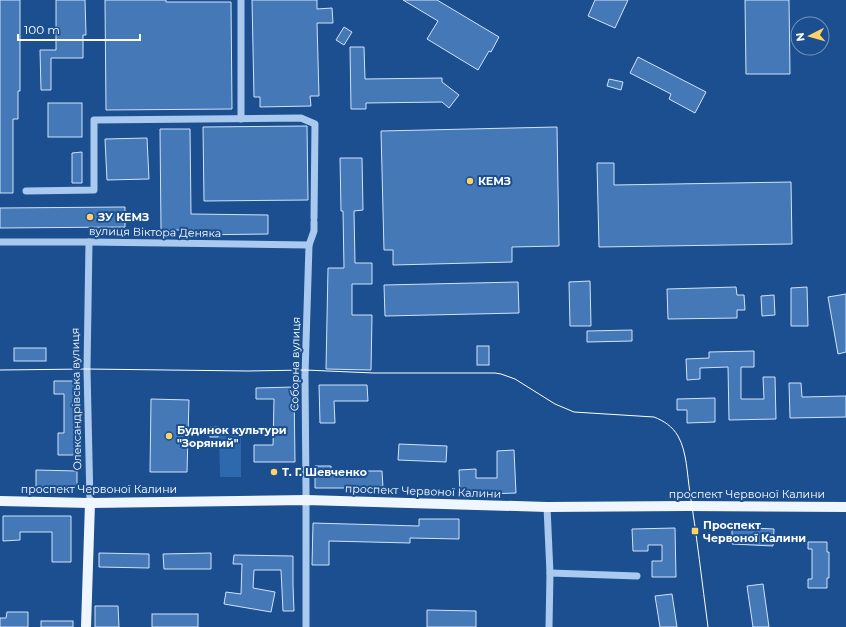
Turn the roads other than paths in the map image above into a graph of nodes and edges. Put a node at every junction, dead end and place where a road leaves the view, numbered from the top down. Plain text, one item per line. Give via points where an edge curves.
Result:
1 (241, 0) edge
2 (241, 119) junction
3 (26, 191) dead end
4 (0, 242) edge
5 (89, 242) junction
6 (309, 245) junction
7 (0, 500) edge
8 (306, 500) junction
9 (90, 503) junction
10 (547, 507) junction
11 (846, 507) edge
12 (550, 573) junction
13 (637, 576) dead end
14 (86, 627) edge
15 (306, 627) edge
16 (549, 627) edge

1 - 2 street
2 - 3 street via 94,120 94,190
2 - 6 street, Соборна вулиця via 301,118 316,124 314,230
4 - 5 street, вулиця Віктора Деняка
5 - 6 street, вулиця Віктора Деняка
5 - 9 street, Олександрівська вулиця via 87,369
6 - 8 street, Соборна вулиця via 305,375
7 - 9 main road, проспект Червоної Калини
8 - 9 main road, проспект Червоної Калини
8 - 10 main road, проспект Червоної Калини
8 - 15 street, Соборна вулиця
9 - 14 main road, Олександрівська вулиця
10 - 11 main road, проспект Червоної Калини
10 - 12 street
12 - 13 street
12 - 16 street

